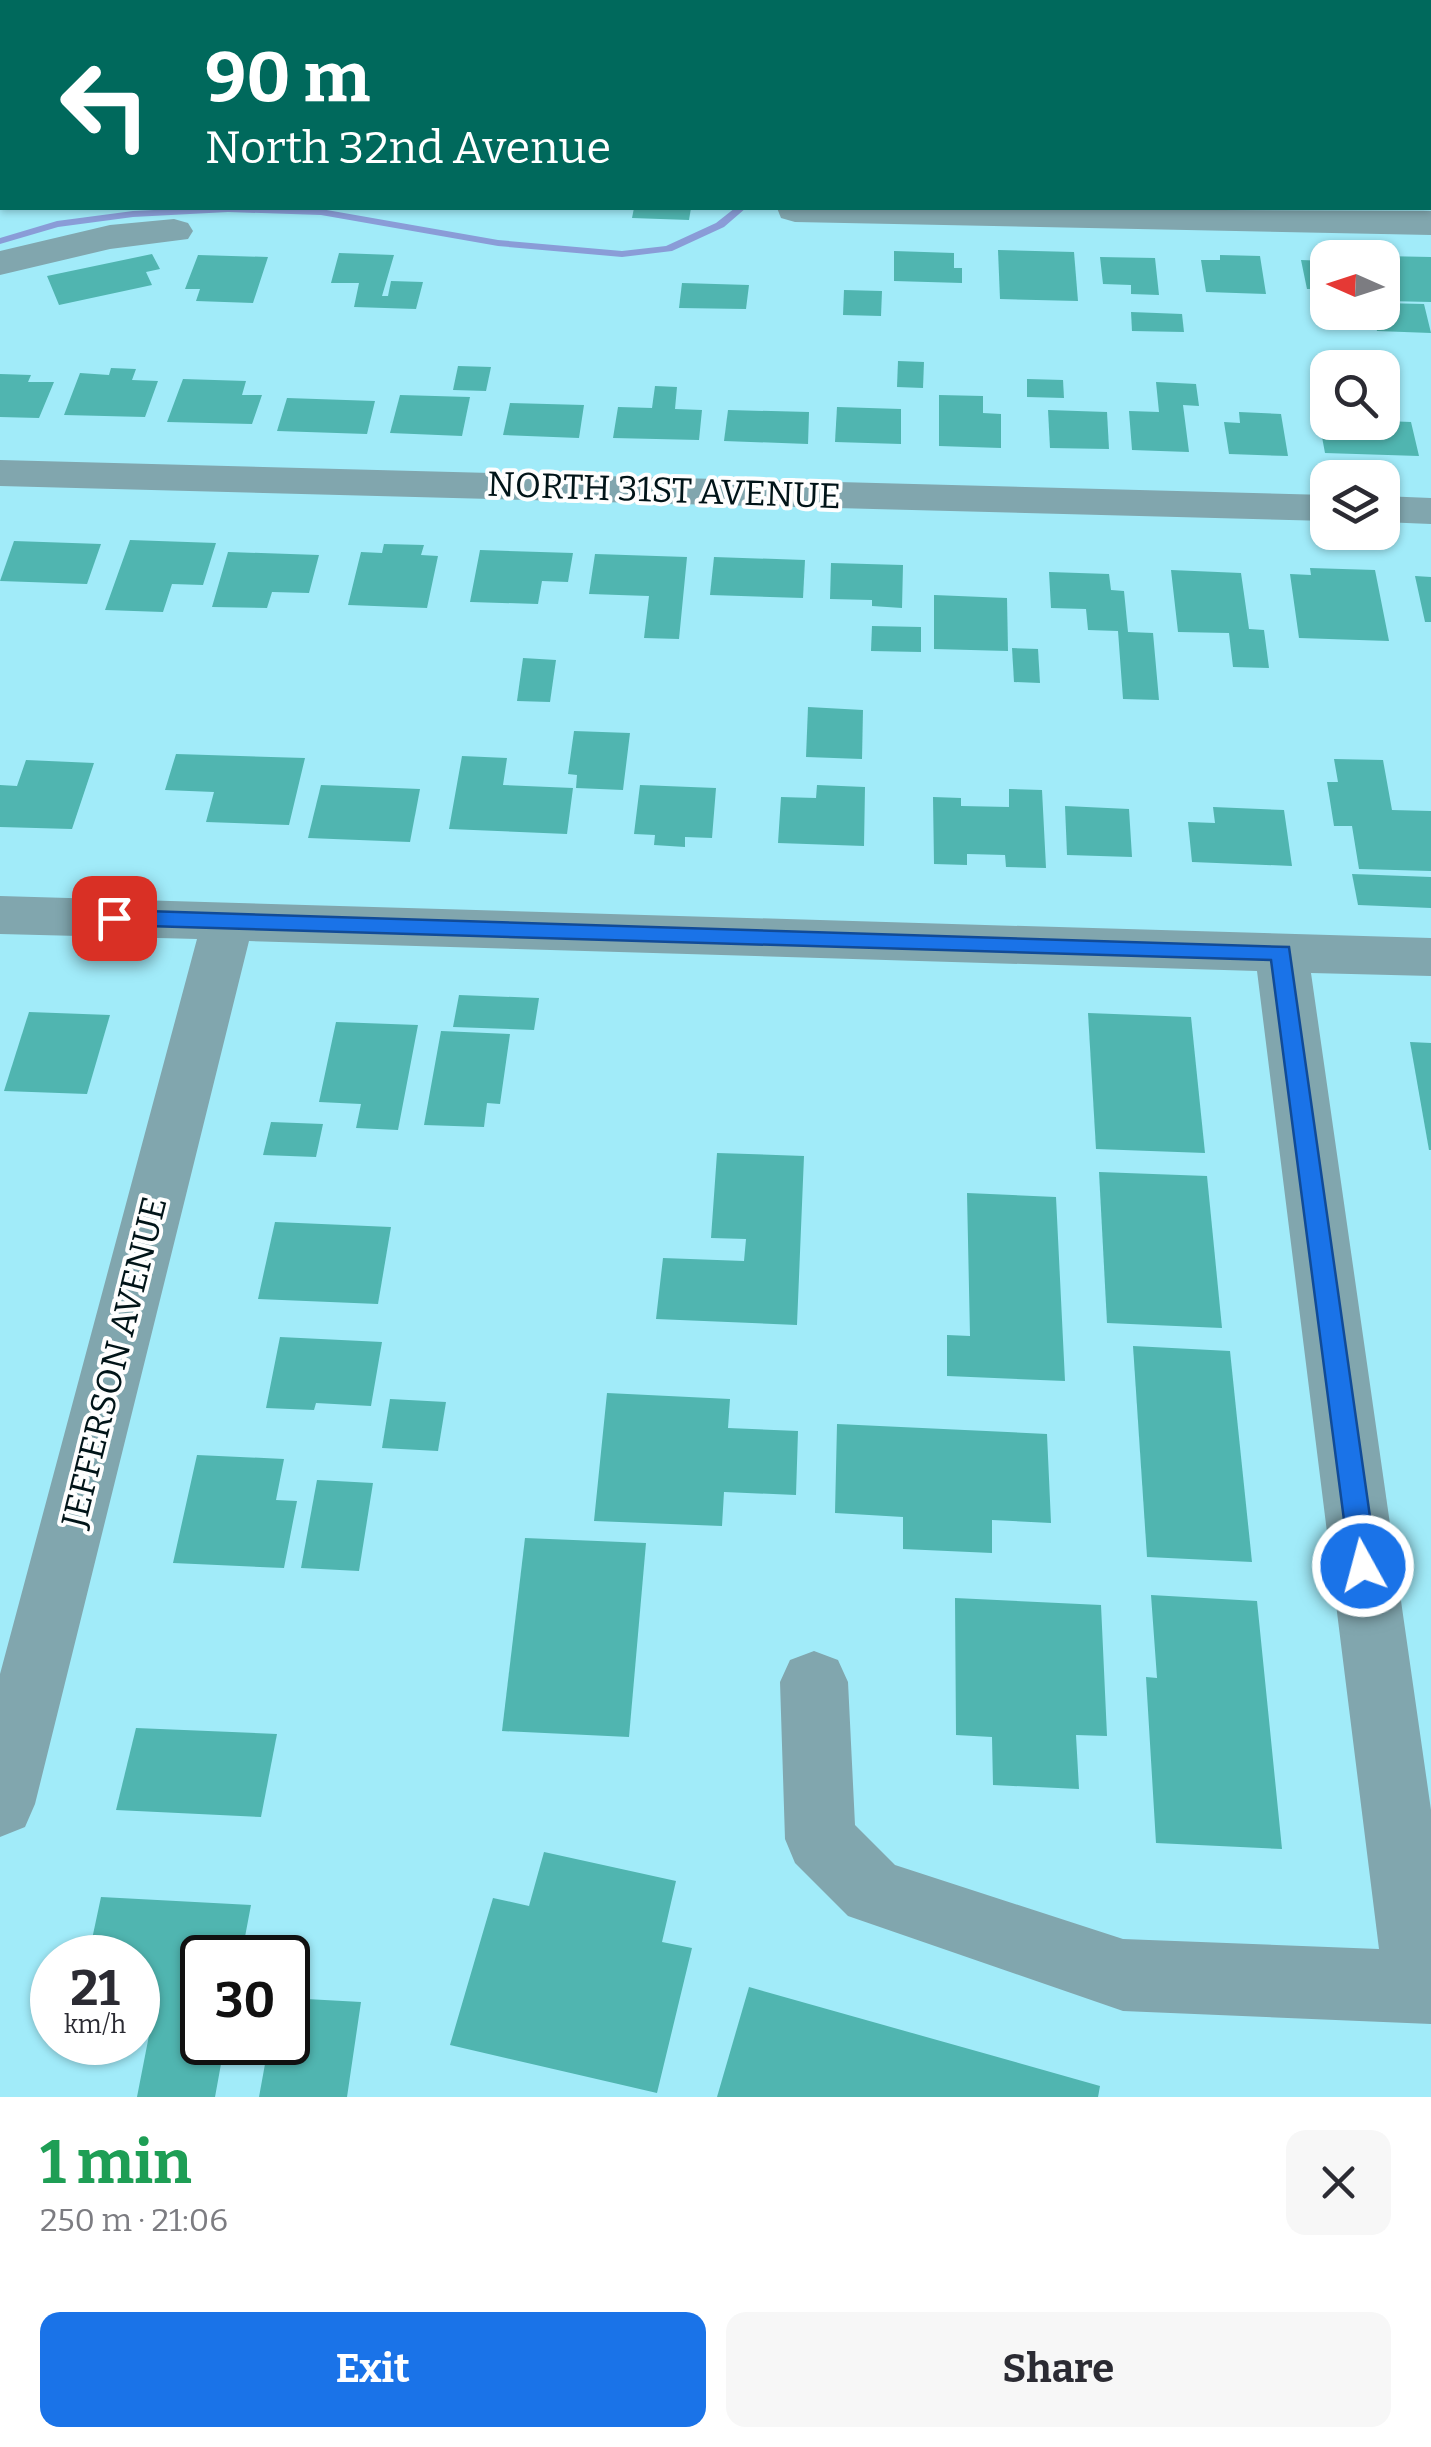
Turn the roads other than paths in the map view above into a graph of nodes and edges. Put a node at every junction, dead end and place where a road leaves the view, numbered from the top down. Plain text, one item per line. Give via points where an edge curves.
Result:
1 (795, 210) edge
2 (1431, 223) edge
3 (174, 231) dead end
4 (0, 263) edge
5 (0, 473) edge
6 (1310, 508) edge
7 (1400, 509) edge
8 (1431, 510) edge
9 (0, 915) edge
10 (228, 920) junction
11 (1281, 952) junction
12 (1431, 957) edge
13 (814, 1682) dead end
14 (0, 1804) edge
15 (1426, 1988) edge

1 - 2 street
3 - 4 street via 110,237
5 - 6 street, NORTH 31ST AVENUE
7 - 8 street
9 - 10 street
10 - 11 street
10 - 14 street, JEFFERSON AVENUE
11 - 12 street
11 - 15 street
13 - 15 street via 820,1839 872,1892 1123,1975

